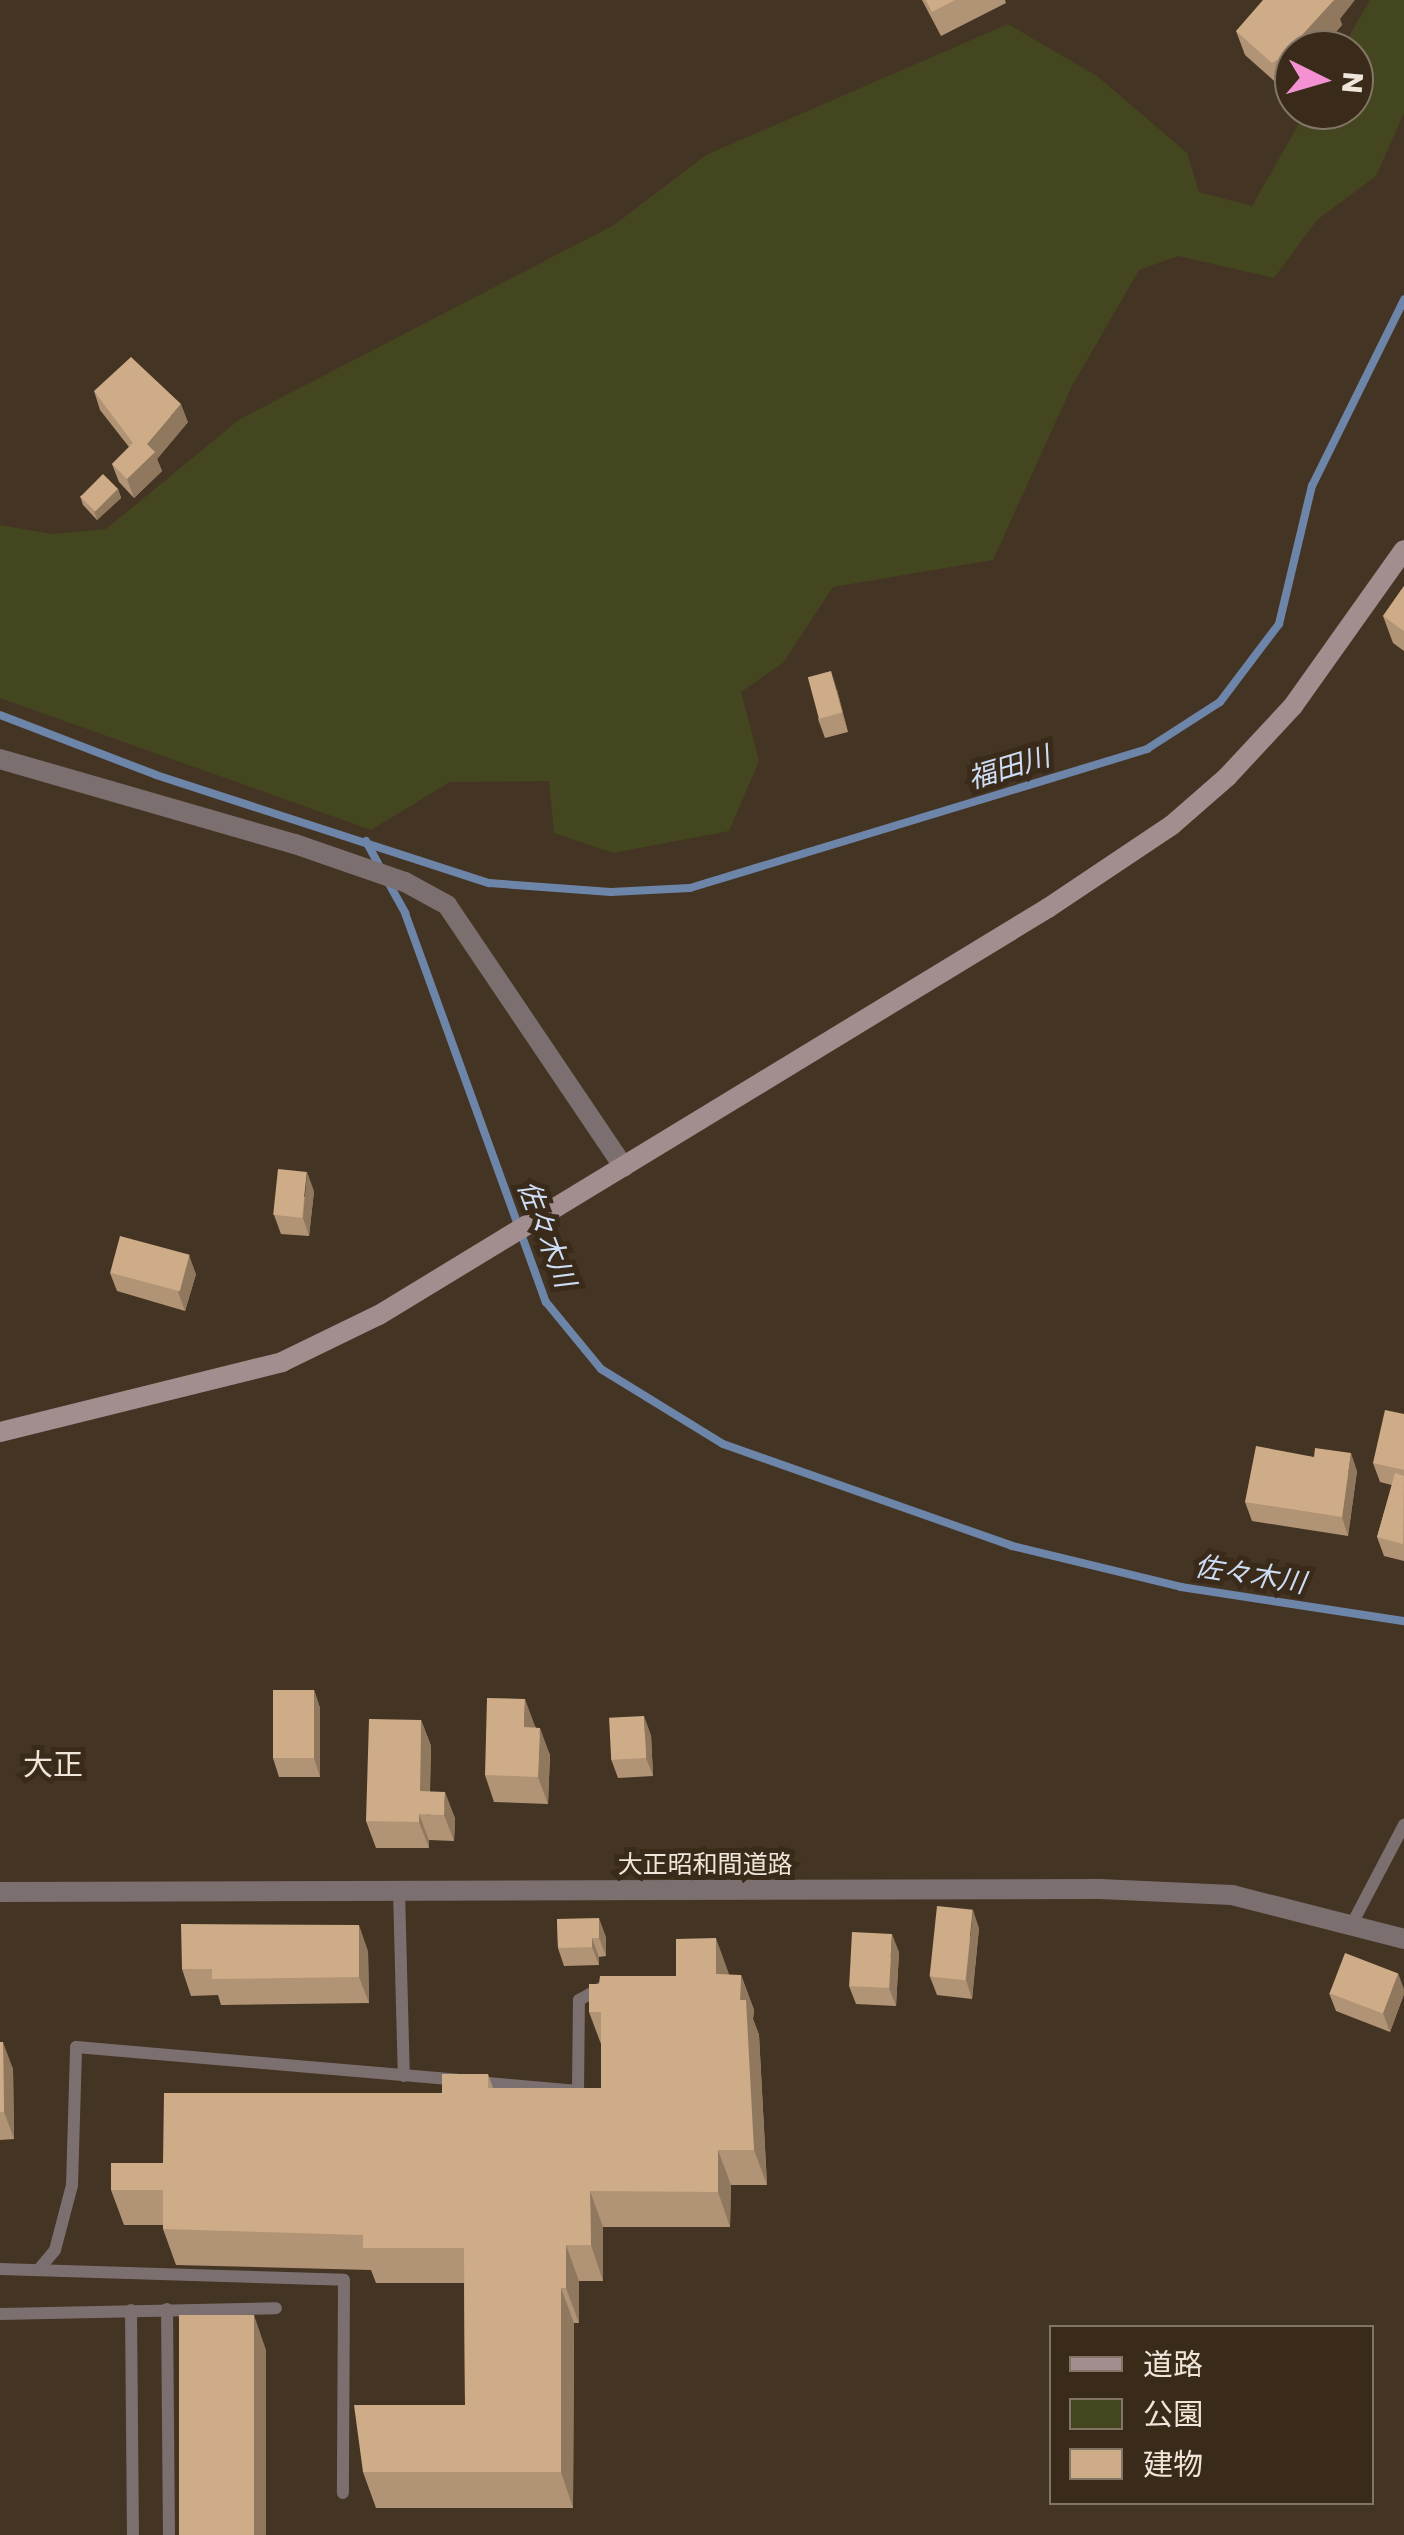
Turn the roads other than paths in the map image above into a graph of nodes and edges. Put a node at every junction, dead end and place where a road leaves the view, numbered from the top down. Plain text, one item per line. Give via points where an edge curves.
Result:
1 (1404, 550) edge
2 (0, 759) edge
3 (624, 1167) junction
4 (0, 1432) edge
5 (1404, 1825) edge
6 (399, 1891) junction
7 (0, 1892) edge
8 (1354, 1922) junction
9 (1404, 1939) edge
10 (622, 1986) edge
11 (404, 2076) junction
12 (40, 2268) junction
13 (0, 2270) edge
14 (276, 2308) dead end
15 (167, 2309) junction
16 (131, 2310) junction
17 (0, 2314) edge
18 (344, 2493) dead end
19 (134, 2535) edge
20 (170, 2535) edge

1 - 3 street via 1293,706 1172,825
2 - 3 street via 368,868 447,905
3 - 4 street via 378,1315 282,1362
5 - 8 lane
6 - 7 street, 大正昭和間道路
6 - 8 street, 大正昭和間道路 via 1100,1889 1232,1894
6 - 11 lane
8 - 9 street, 大正昭和間道路
10 - 11 lane via 605,1986 579,2000 578,2091
11 - 12 lane via 76,2047 72,2185 56,2250
12 - 13 lane
12 - 18 lane via 75,2277 344,2280
14 - 15 lane
15 - 16 lane
15 - 20 lane
16 - 17 lane
16 - 19 lane

